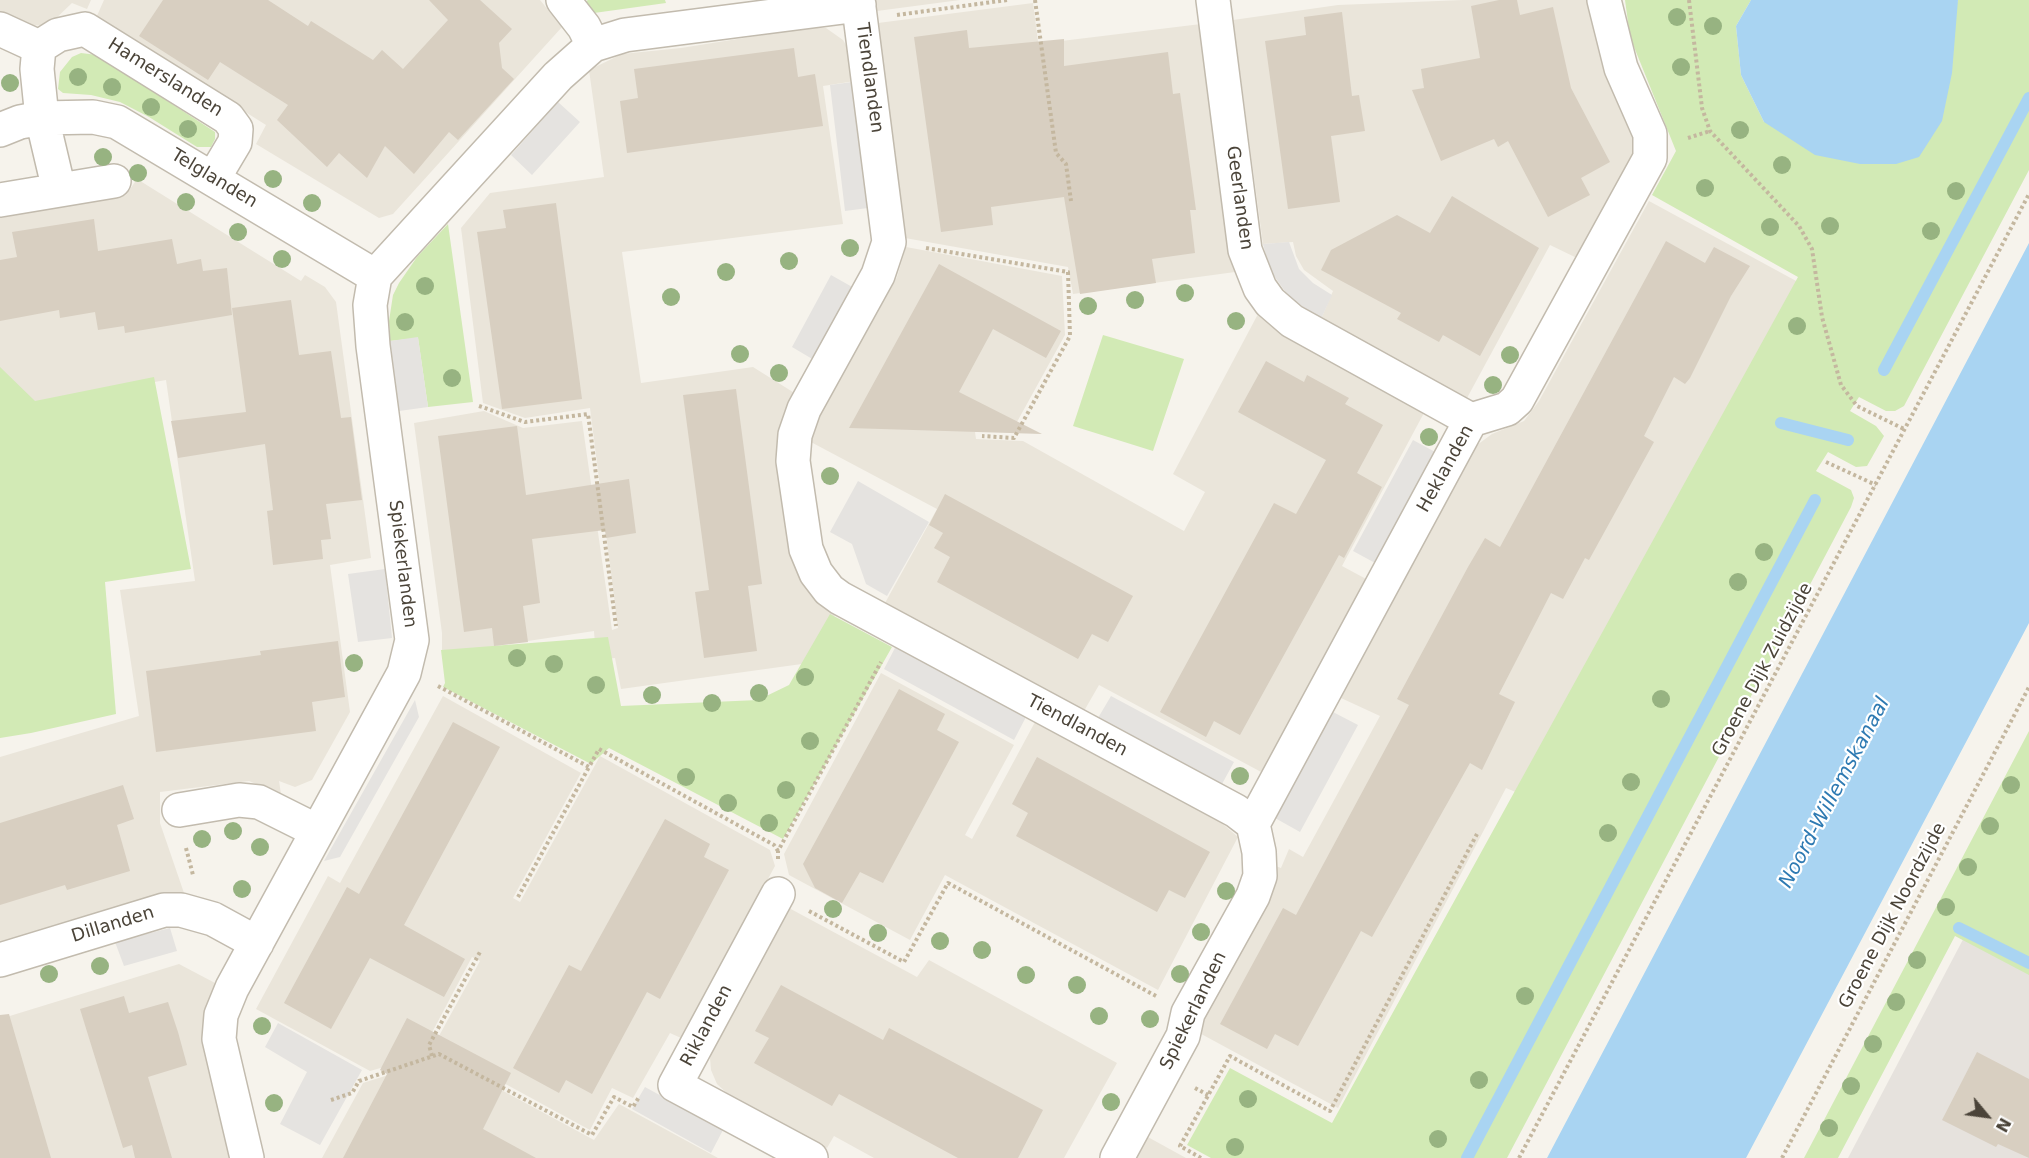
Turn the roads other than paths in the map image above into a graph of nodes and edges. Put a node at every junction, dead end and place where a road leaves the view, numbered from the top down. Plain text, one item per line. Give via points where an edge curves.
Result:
1 (563, 0) edge
2 (1213, 0) edge
3 (1604, 0) edge
4 (859, 8) edge
5 (0, 29) edge
6 (593, 45) junction
7 (39, 47) junction
8 (42, 118) junction
9 (0, 130) edge
10 (213, 179) junction
11 (114, 181) dead end
12 (58, 190) junction
13 (0, 200) edge
14 (375, 276) junction
15 (1471, 420) junction
16 (179, 810) road end
17 (1253, 824) junction
18 (316, 831) junction
19 (778, 894) road end
20 (257, 943) junction
21 (0, 960) edge
22 (247, 1158) edge
23 (811, 1158) edge
24 (1117, 1158) edge

1 - 6 street
2 - 15 street, Geerlanden via 1245,250 1260,288 1292,321
3 - 15 street, Heklanden via 1621,68 1650,134 1650,158 1517,400 1507,409
4 - 6 street, Tiendlanden via 625,35
4 - 17 street, Tiendlanden via 889,242 878,275 804,409 795,435 793,461 806,549 816,573 840,598 1236,811
5 - 7 street
6 - 14 street, Tiendlanden via 558,76
7 - 8 street
7 - 10 street, Hamerslanden via 58,35 85,29 228,118 236,129 235,142
8 - 9 street, Telglanden
8 - 10 street, Telglanden via 93,117 117,122
8 - 12 street
10 - 14 street, Telglanden
11 - 12 street
12 - 13 street
14 - 18 street, Spiekerlanden via 370,305 373,346 412,640 404,673
15 - 17 street, Heklanden
16 - 18 street via 239,800 259,802
17 - 24 street, Spiekerlanden via 1260,876 1253,896 1188,1013 1178,1045
18 - 20 street, Spiekerlanden
19 - 23 street, Riklanden via 675,1085
20 - 21 street, Dillanden via 198,914 164,910
20 - 22 street, Spiekerlanden via 221,1015 219,1040

